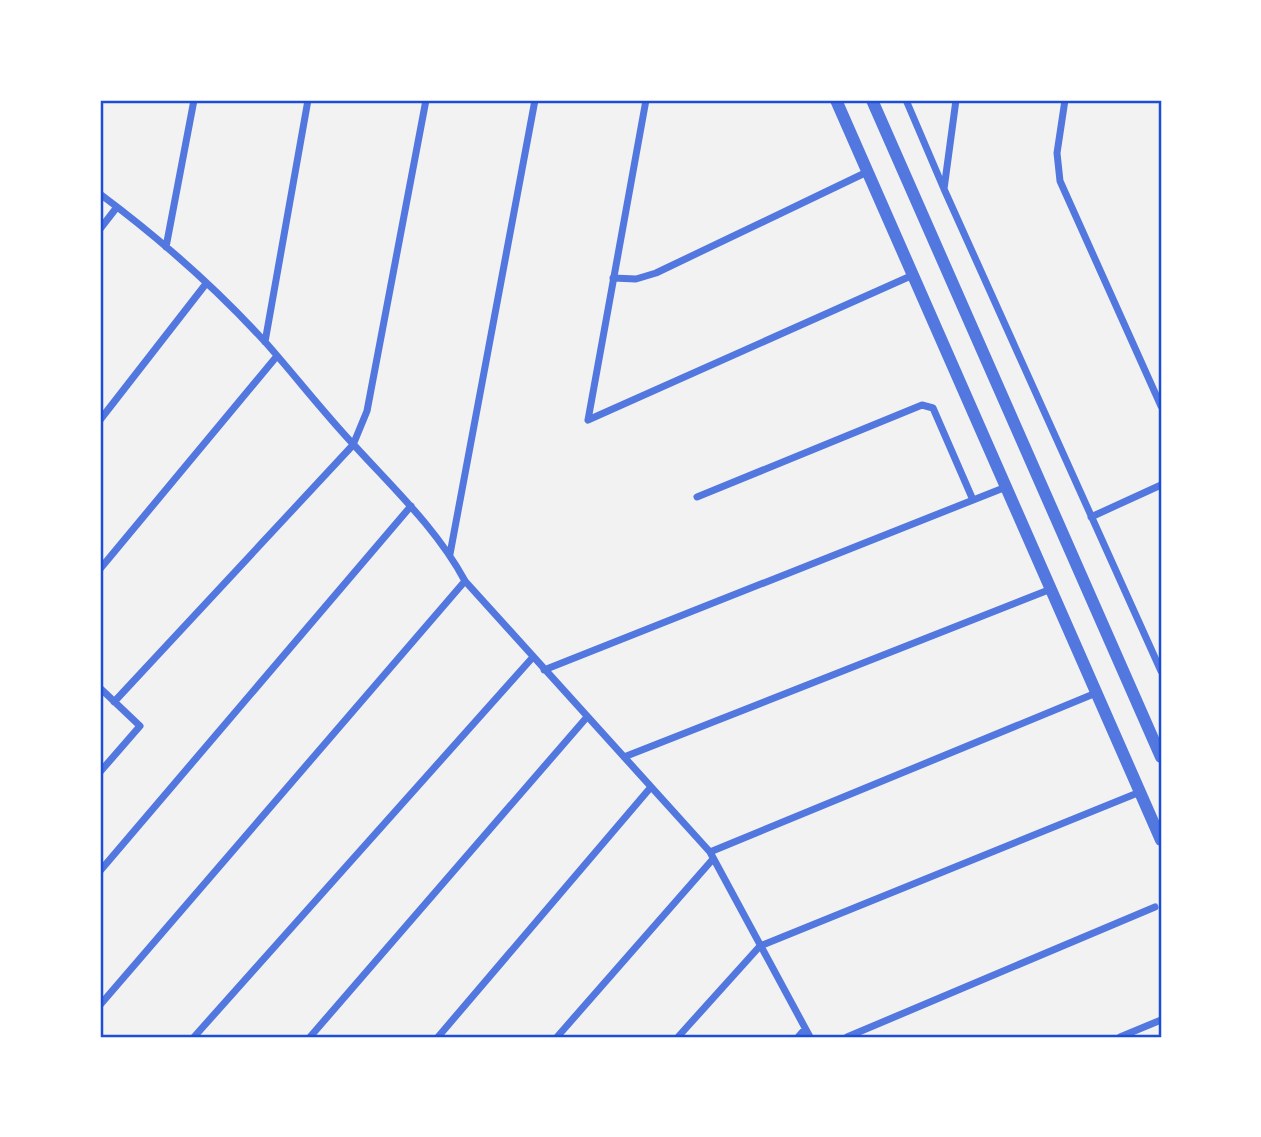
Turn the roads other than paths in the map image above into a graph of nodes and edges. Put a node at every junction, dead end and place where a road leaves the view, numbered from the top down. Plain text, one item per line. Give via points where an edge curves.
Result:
1 (194, 100) edge
2 (308, 100) edge
3 (426, 100) edge
4 (535, 100) edge
5 (646, 100) edge
6 (836, 100) edge
7 (872, 100) edge
8 (905, 100) edge
9 (956, 100) edge
10 (1065, 100) edge
11 (867, 172) junction
12 (944, 190) junction
13 (100, 194) edge
14 (117, 207) junction
15 (100, 229) edge
16 (166, 247) junction
17 (913, 275) junction
18 (613, 278) junction
19 (205, 285) junction
20 (265, 342) junction
21 (277, 356) junction
22 (1161, 406) edge
23 (100, 420) edge
24 (353, 445) junction
25 (1161, 485) edge
26 (1006, 487) junction
27 (697, 497) dead end
28 (973, 500) junction
29 (411, 506) junction
30 (1091, 517) junction
31 (450, 554) junction
32 (100, 569) edge
33 (465, 581) junction
34 (1052, 589) junction
35 (533, 657) junction
36 (544, 670) junction
37 (1161, 671) edge
38 (100, 688) edge
39 (1097, 693) junction
40 (114, 702) junction
41 (587, 717) junction
42 (624, 757) junction
43 (1161, 757) edge
44 (100, 772) edge
45 (651, 787) junction
46 (1140, 792) junction
47 (1157, 821) edge
48 (1161, 840) edge
49 (712, 856) junction
50 (100, 871) edge
51 (1155, 907) dead end
52 (760, 946) junction
53 (100, 1005) edge
54 (1161, 1020) edge
55 (805, 1029) junction
56 (194, 1037) edge
57 (310, 1037) edge
58 (438, 1037) edge
59 (556, 1037) edge
60 (678, 1037) edge
61 (798, 1037) edge
62 (810, 1037) edge
63 (847, 1037) edge
64 (1120, 1037) edge

1 - 16 street
2 - 20 street
3 - 24 street via 367,411
4 - 31 street
5 - 18 street
6 - 11 street
7 - 43 street
8 - 12 street
9 - 12 street
10 - 22 street via 1057,153 1060,181
11 - 17 street
11 - 18 street via 656,273 636,279
12 - 30 street
13 - 14 street
14 - 15 street
14 - 16 street
16 - 19 street
17 - 18 street via 588,420
17 - 26 street
19 - 20 street
19 - 23 street
20 - 21 street
21 - 24 street
21 - 32 street
24 - 29 street
24 - 40 street
25 - 30 street
26 - 28 street
26 - 34 street
27 - 28 street via 922,405 933,408
28 - 36 street
29 - 31 street
29 - 50 street
30 - 37 street
31 - 33 street
33 - 35 street
33 - 53 street
34 - 39 street
34 - 42 street
35 - 36 street
35 - 56 street
36 - 41 street
38 - 40 street
39 - 46 street
39 - 49 street
40 - 44 street via 140,726
41 - 42 street
41 - 57 street
42 - 45 street
45 - 49 street
45 - 58 street
46 - 47 street
46 - 52 street
47 - 48 street
49 - 52 street
49 - 59 street
51 - 63 street
52 - 55 street
52 - 60 street
54 - 64 street
55 - 61 street
55 - 62 street

